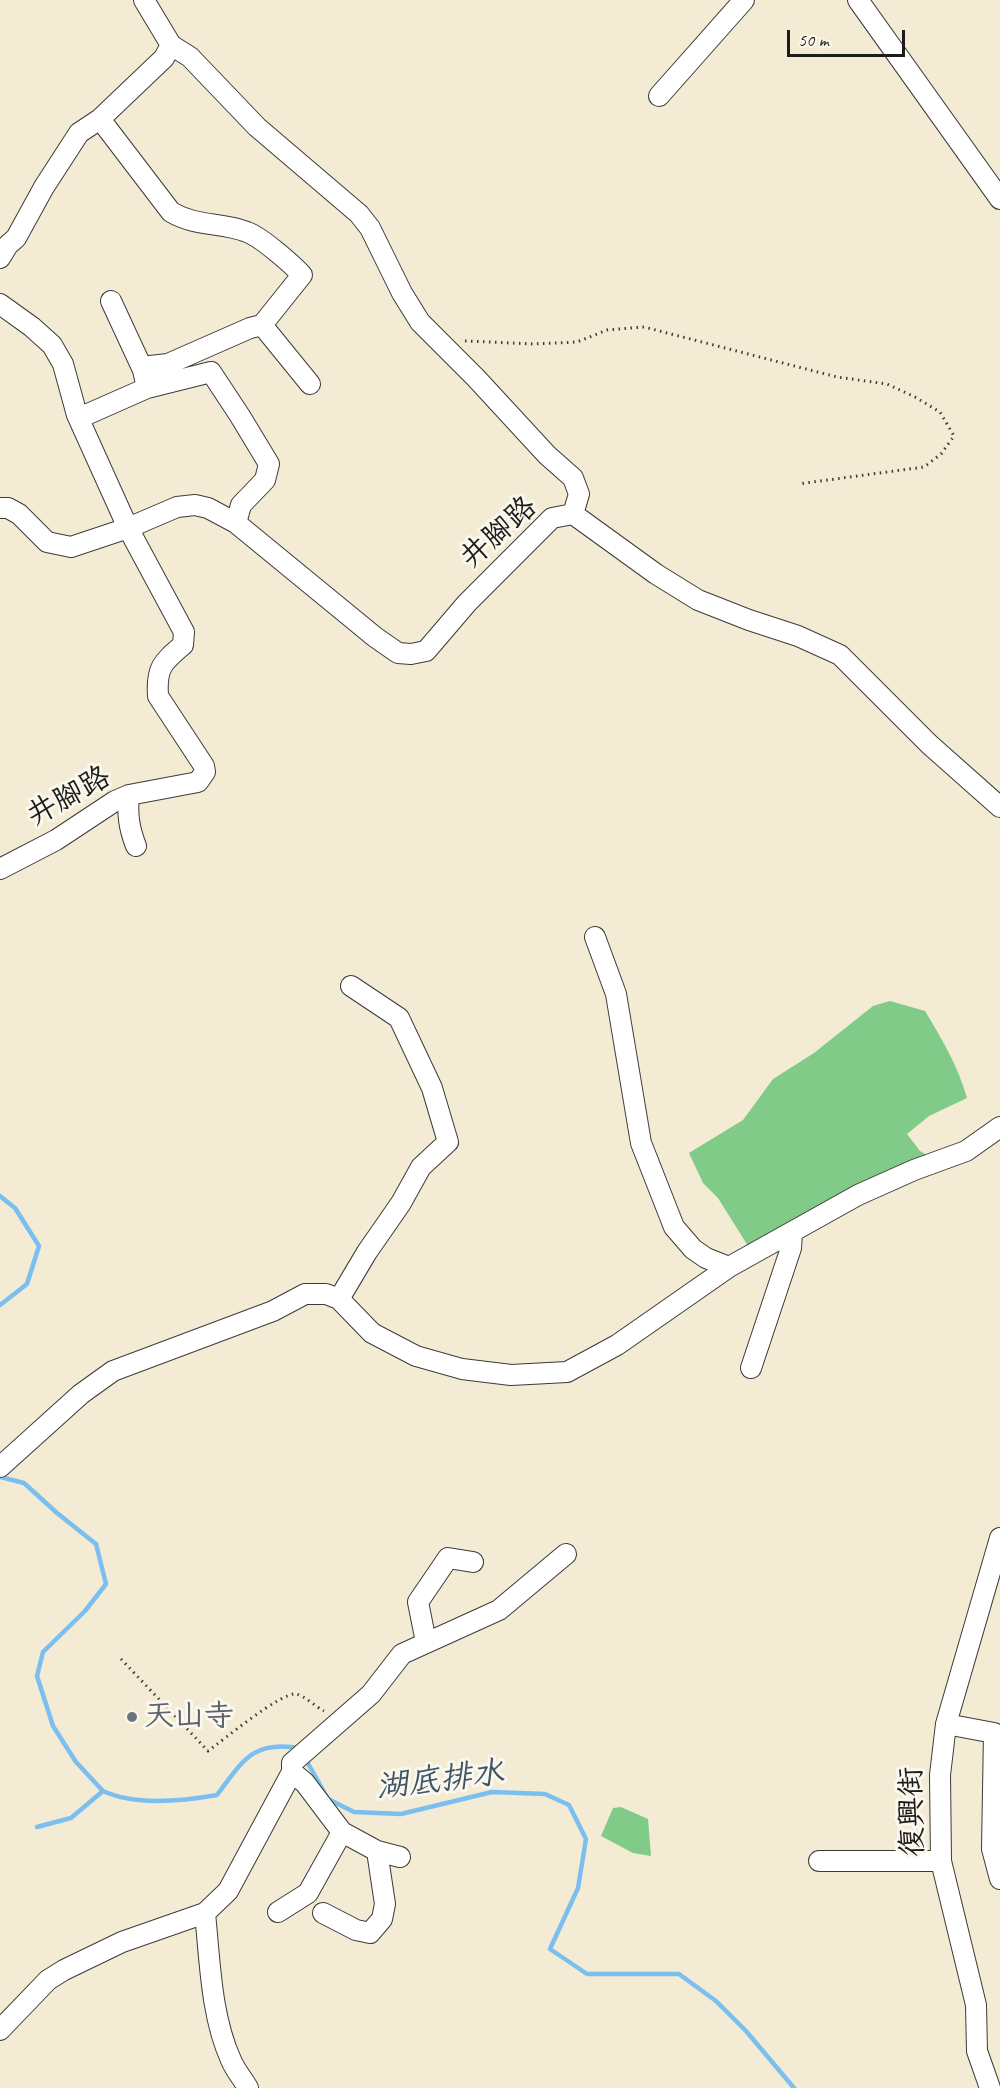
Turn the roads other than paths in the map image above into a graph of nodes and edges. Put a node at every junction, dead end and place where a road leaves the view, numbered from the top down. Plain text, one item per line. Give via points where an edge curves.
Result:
1 (144, 0) edge
2 (744, 0) edge
3 (858, 0) edge
4 (171, 45) junction
5 (659, 96) dead end
6 (100, 119) junction
7 (1000, 199) edge
8 (3, 246) edge
9 (111, 301) dead end
10 (0, 304) edge
11 (262, 325) junction
12 (145, 379) junction
13 (310, 384) dead end
14 (79, 418) junction
15 (0, 508) edge
16 (573, 514) junction
17 (236, 523) junction
18 (128, 528) junction
19 (129, 795) junction
20 (1000, 807) edge
21 (136, 846) dead end
22 (0, 869) edge
23 (596, 937) dead end
24 (351, 986) dead end
25 (1000, 1127) edge
26 (792, 1233) junction
27 (729, 1267) junction
28 (339, 1299) junction
29 (751, 1368) dead end
30 (0, 1467) edge
31 (1000, 1538) edge
32 (566, 1554) dead end
33 (473, 1562) dead end
34 (426, 1642) junction
35 (946, 1724) junction
36 (997, 1733) edge
37 (291, 1767) junction
38 (342, 1832) junction
39 (377, 1851) junction
40 (400, 1857) dead end
41 (819, 1861) dead end
42 (941, 1861) junction
43 (1000, 1879) edge
44 (278, 1912) dead end
45 (205, 1913) junction
46 (323, 1913) dead end
47 (0, 2030) edge
48 (248, 2088) edge
49 (990, 2088) edge

1 - 4 street
2 - 5 street
3 - 7 street
4 - 6 street via 164,58
4 - 16 street via 190,57 257,127 360,214 420,322 573,478 579,494
6 - 8 street via 79,133 16,238
6 - 11 street via 171,212 185,220 248,232 302,275
9 - 12 street
10 - 14 street, 井腳路 via 52,345 63,364
11 - 12 street via 168,364 150,366
11 - 13 street
12 - 14 street
12 - 17 street via 211,372 240,416 269,464 265,480 241,505
14 - 18 street, 井腳路
15 - 18 street, 井腳路 via 19,514 47,542 62,546 71,547
16 - 17 street, 井腳路 via 552,518 467,603 426,651 411,654 398,653 375,637
16 - 20 street, 井腳路 via 698,600 840,655 928,744
17 - 18 street, 井腳路 via 223,514 195,505 177,507
18 - 19 street, 井腳路 via 184,632 183,645 162,663 158,696 205,772 198,782
19 - 21 street via 127,816
19 - 22 street, 井腳路
23 - 27 street via 616,994 641,1143 674,1227 693,1250
24 - 28 street via 399,1018 432,1088 448,1142 421,1167
25 - 26 street via 966,1151 858,1195
26 - 27 street
26 - 29 street via 791,1248
27 - 28 street via 617,1345 567,1372 512,1375 462,1369 416,1356 372,1333
28 - 30 street via 326,1294 305,1294 273,1311 113,1371 81,1394
31 - 35 street, 復興街
32 - 34 street via 499,1610
33 - 34 street via 448,1558 418,1602
34 - 37 street via 402,1654 371,1694
35 - 36 street
35 - 42 street, 復興街 via 940,1775
36 - 43 street via 992,1849
37 - 38 street
37 - 45 street via 228,1892
38 - 39 street
38 - 44 street via 308,1893
39 - 40 street
39 - 46 street via 386,1904 382,1919 370,1933
41 - 42 street
42 - 49 street, 復興街 via 976,2005 977,2051
45 - 47 street via 122,1942 64,1970 48,1980
45 - 48 street via 221,2034

